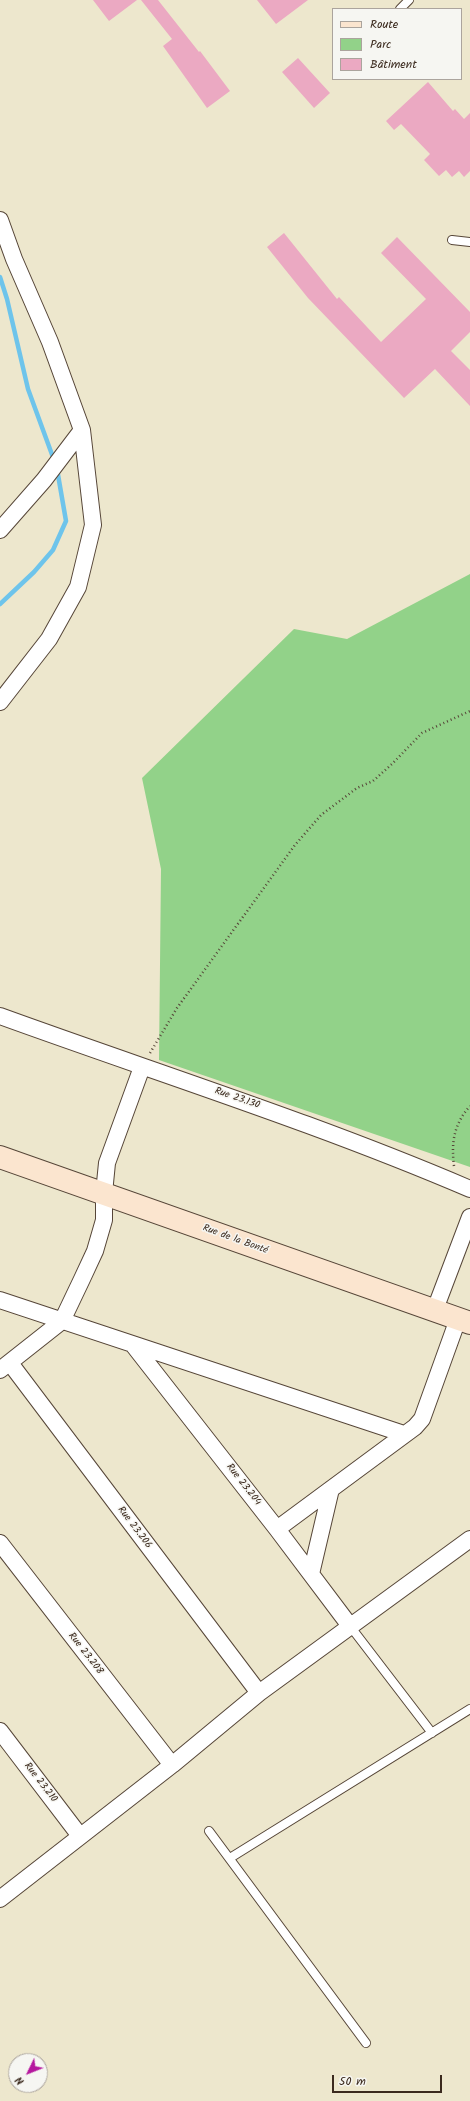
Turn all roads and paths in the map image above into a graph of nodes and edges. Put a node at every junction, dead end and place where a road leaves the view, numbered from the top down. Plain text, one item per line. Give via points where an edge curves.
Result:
1 (409, 0) edge
2 (401, 8) edge
3 (0, 220) edge
4 (452, 240) dead end
5 (470, 242) edge
6 (82, 430) junction
7 (0, 530) edge
8 (0, 702) edge
9 (470, 711) edge
10 (0, 1016) edge
11 (142, 1067) junction
12 (470, 1106) edge
13 (0, 1157) edge
14 (463, 1186) edge
15 (104, 1192) junction
16 (470, 1217) edge
17 (0, 1300) edge
18 (434, 1312) junction
19 (62, 1321) junction
20 (464, 1321) edge
21 (134, 1346) junction
22 (5, 1366) edge
23 (404, 1434) junction
24 (331, 1489) junction
25 (277, 1529) junction
26 (470, 1539) edge
27 (0, 1543) edge
28 (311, 1574) junction
29 (350, 1626) junction
30 (259, 1693) junction
31 (470, 1708) edge
32 (0, 1731) edge
33 (432, 1733) junction
34 (172, 1765) junction
35 (209, 1831) dead end
36 (80, 1836) junction
37 (230, 1858) junction
38 (0, 1899) edge
39 (366, 2043) dead end

1 - 2 lane
3 - 6 street via 50,342
4 - 5 lane
6 - 7 street via 44,480
6 - 8 street via 93,525 78,587 49,639
9 - 11 path via 422,733 373,781 357,788 321,815 296,845 177,1008
10 - 11 street, Rue 23.130
11 - 14 street, Rue 23.130 via 323,1129
11 - 15 street via 107,1163
12 - 14 path via 455,1129 452,1148
13 - 15 street, Rue de la Bonté
15 - 18 street, Rue de la Bonté
15 - 19 street via 104,1220 95,1251
16 - 18 street
17 - 19 street
18 - 20 street, Rue de la Bonté
19 - 21 street
19 - 22 street
20 - 23 street via 422,1419
21 - 23 street
21 - 25 street, Rue 23.204
22 - 30 street, Rue 23.206
23 - 24 street
24 - 25 street
24 - 28 street
25 - 28 street, Rue 23.204
26 - 29 street
27 - 34 street, Rue 23.208
28 - 29 street, Rue 23.204
29 - 30 street
29 - 33 lane
30 - 34 street
31 - 33 lane
32 - 36 street, Rue 23.210
33 - 37 lane
34 - 36 street
35 - 37 lane
36 - 38 street
37 - 39 lane

